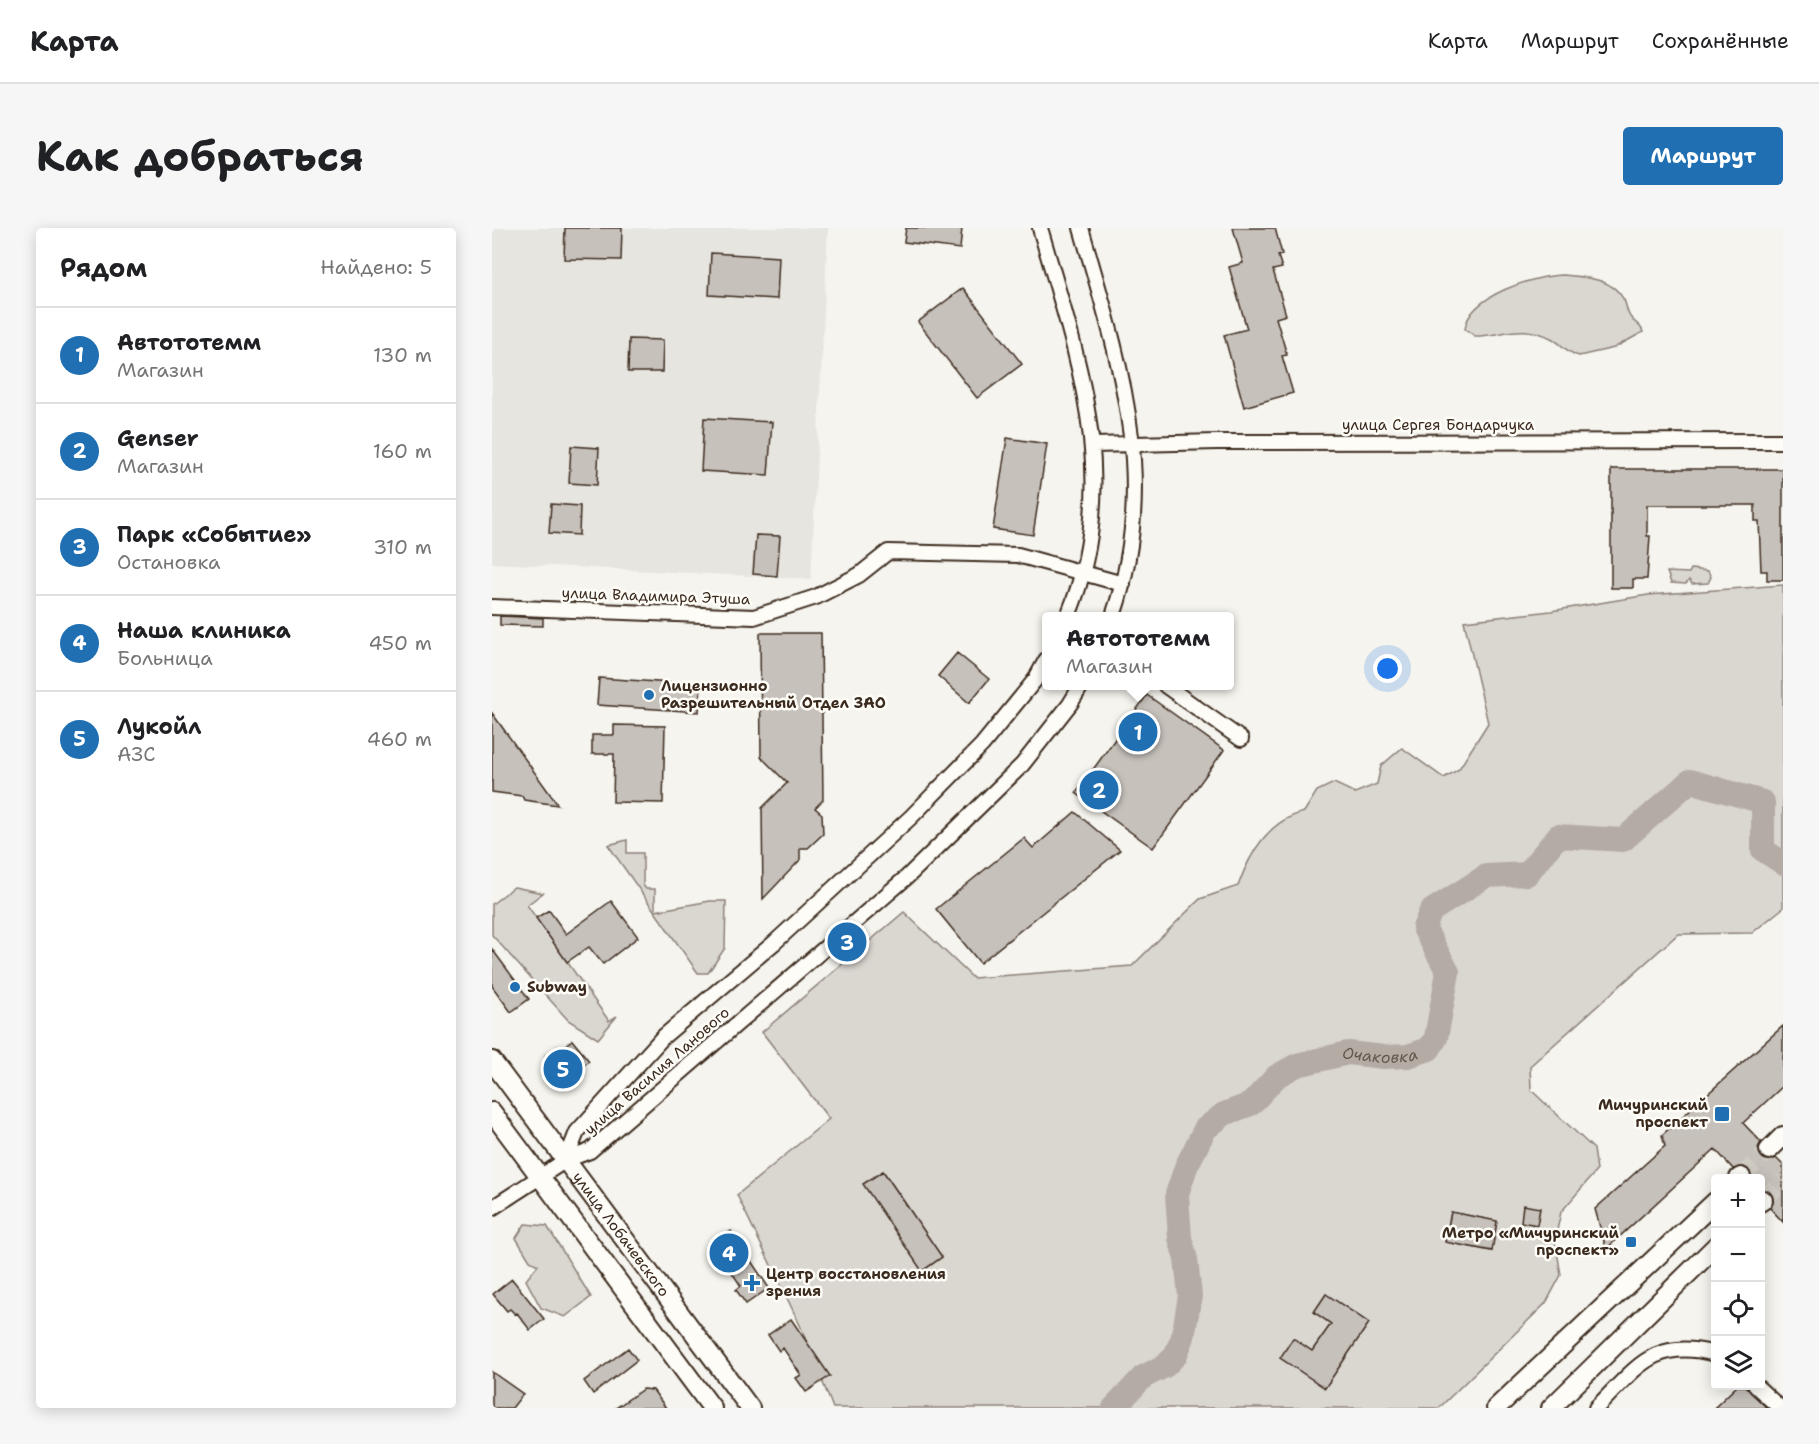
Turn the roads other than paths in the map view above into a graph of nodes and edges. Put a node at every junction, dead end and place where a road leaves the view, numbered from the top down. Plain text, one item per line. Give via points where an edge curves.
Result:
1 (1040, 228) edge
2 (1081, 228) edge
3 (1783, 441) edge
4 (1134, 444) junction
5 (1093, 445) junction
6 (1082, 573) junction
7 (1123, 584) junction
8 (492, 607) edge
9 (1069, 612) edge
10 (1114, 612) edge
11 (1042, 668) edge
12 (1079, 690) edge
13 (1172, 690) edge
14 (1241, 740) dead end
15 (492, 1061) edge
16 (492, 1112) edge
17 (1783, 1136) edge
18 (1768, 1150) tunnel mouth
19 (566, 1160) junction
20 (540, 1178) junction
21 (1711, 1206) edge
22 (492, 1208) edge
23 (1711, 1251) edge
24 (1711, 1353) edge
25 (1760, 1390) edge
26 (1512, 1392) junction
27 (712, 1408) edge
28 (750, 1408) edge
29 (1490, 1408) edge
30 (1497, 1408) edge
31 (1551, 1408) edge
32 (1596, 1408) edge
33 (1780, 1408) edge

1 - 5 street via 1084,387
2 - 4 street via 1109,324
3 - 4 street, улица Сергея Бондарчука
4 - 5 street, улица Сергея Бондарчука
4 - 7 street via 1136,483
5 - 6 street via 1092,517
6 - 7 street, улица Владимира Этуша
6 - 8 street, улица Владимира Этуша via 1018,555 888,552 859,575 816,597 754,617
6 - 9 street
7 - 10 street
11 - 19 street, улица Василия Ланового via 982,745 911,816 663,1037 577,1132
12 - 19 street, улица Василия Ланового via 1022,765 907,877 590,1151
13 - 14 street
15 - 19 main road, улица Лобачевского
16 - 20 main road, улица Лобачевского
17 - 18 main road
19 - 20 street
19 - 28 main road, улица Лобачевского
20 - 22 street
20 - 27 main road, улица Лобачевского
21 - 26 main road
23 - 31 main road
24 - 32 street via 1671,1348 1653,1356
25 - 33 street
26 - 29 main road
26 - 30 main road

